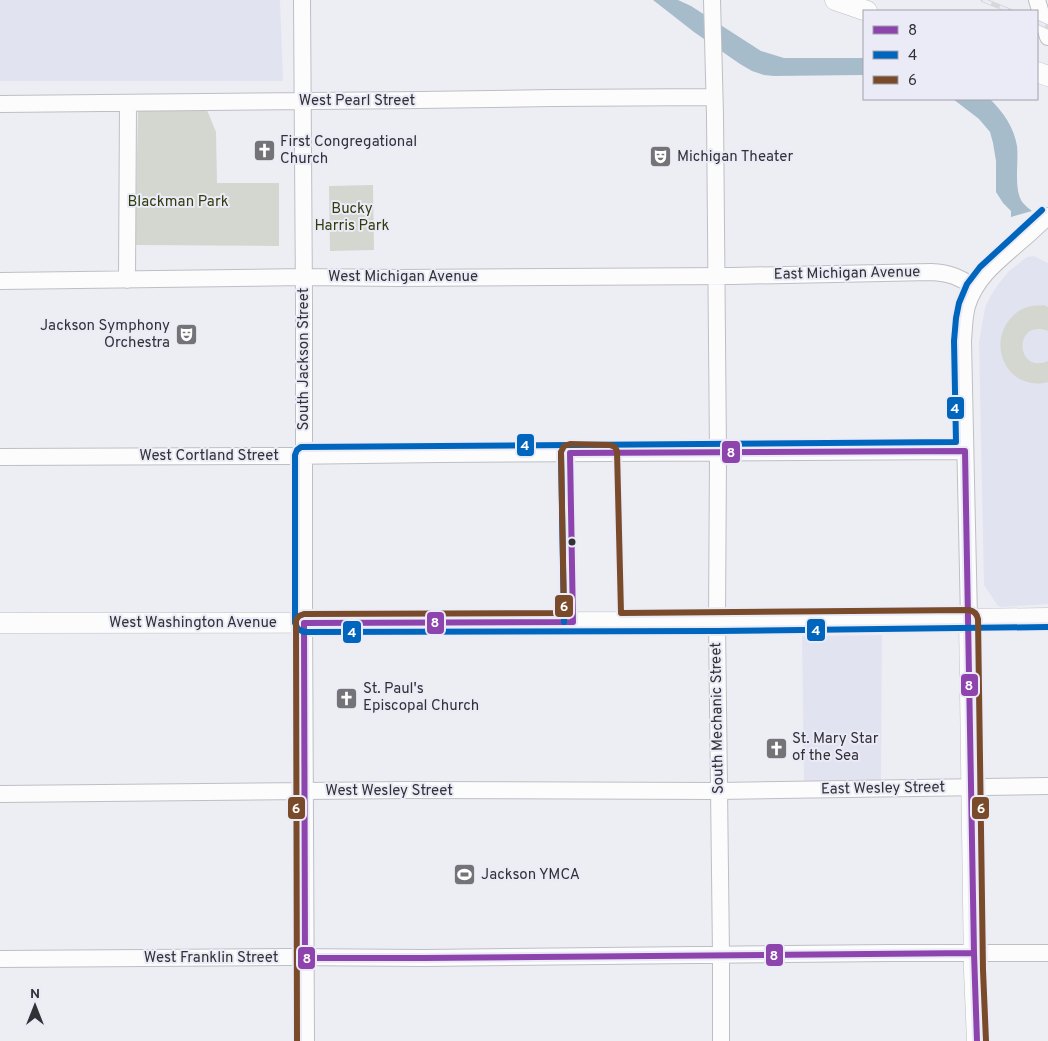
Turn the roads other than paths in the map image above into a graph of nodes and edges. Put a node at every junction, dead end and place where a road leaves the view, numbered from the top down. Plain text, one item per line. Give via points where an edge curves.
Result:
1 (302, 0) edge
2 (712, 0) edge
3 (835, 0) edge
4 (1039, 0) edge
5 (1048, 7) edge
6 (864, 10) edge
7 (1048, 37) edge
8 (714, 97) junction
9 (303, 101) junction
10 (0, 104) edge
11 (128, 104) junction
12 (1048, 216) edge
13 (304, 276) junction
14 (716, 276) junction
15 (128, 280) junction
16 (0, 281) edge
17 (975, 287) junction
18 (965, 451) junction
19 (718, 453) junction
20 (304, 455) junction
21 (0, 457) edge
22 (1048, 618) edge
23 (969, 619) junction
24 (717, 622) junction
25 (0, 623) edge
26 (304, 623) junction
27 (1048, 786) edge
28 (971, 788) junction
29 (306, 791) junction
30 (718, 791) junction
31 (0, 794) edge
32 (974, 953) junction
33 (1048, 953) edge
34 (721, 955) junction
35 (305, 958) junction
36 (0, 959) edge
37 (306, 1041) edge
38 (721, 1041) edge
39 (977, 1041) edge

1 - 9 street, South Jackson Street
2 - 8 street, South Mechanic Street
3 - 6 main road
4 - 5 street
4 - 7 street
8 - 9 street, West Pearl Street
8 - 14 street, South Mechanic Street
9 - 11 street, West Pearl Street
9 - 13 street, South Jackson Street
10 - 11 street, West Pearl Street
11 - 15 street
12 - 17 street via 986,272
13 - 14 street, West Michigan Avenue
13 - 15 street, West Michigan Avenue
13 - 20 street, South Jackson Street
14 - 17 street, East Michigan Avenue via 936,272 954,275
14 - 19 street, South Mechanic Street
15 - 16 street, West Michigan Avenue
17 - 18 street via 966,308 964,327
18 - 19 street, West Cortland Street
18 - 23 street
19 - 20 street, West Cortland Street
19 - 24 street, South Mechanic Street
20 - 21 street, West Cortland Street
20 - 26 street, South Jackson Street
22 - 23 main road, West Washington Avenue
23 - 24 main road, West Washington Avenue
23 - 28 main road
24 - 26 main road, West Washington Avenue
24 - 30 street, South Mechanic Street
25 - 26 main road, West Washington Avenue
26 - 29 street, South Jackson Street
27 - 28 street, East Wesley Street
28 - 30 street, East Wesley Street
28 - 32 main road
29 - 30 street, West Wesley Street
29 - 31 street, West Wesley Street
29 - 35 street, South Jackson Street
30 - 34 street, South Mechanic Street
32 - 33 street, West Franklin Street
32 - 34 street, West Franklin Street
32 - 39 main road
34 - 35 street, West Franklin Street
34 - 38 street, South Mechanic Street
35 - 36 street, West Franklin Street
35 - 37 street, South Jackson Street

